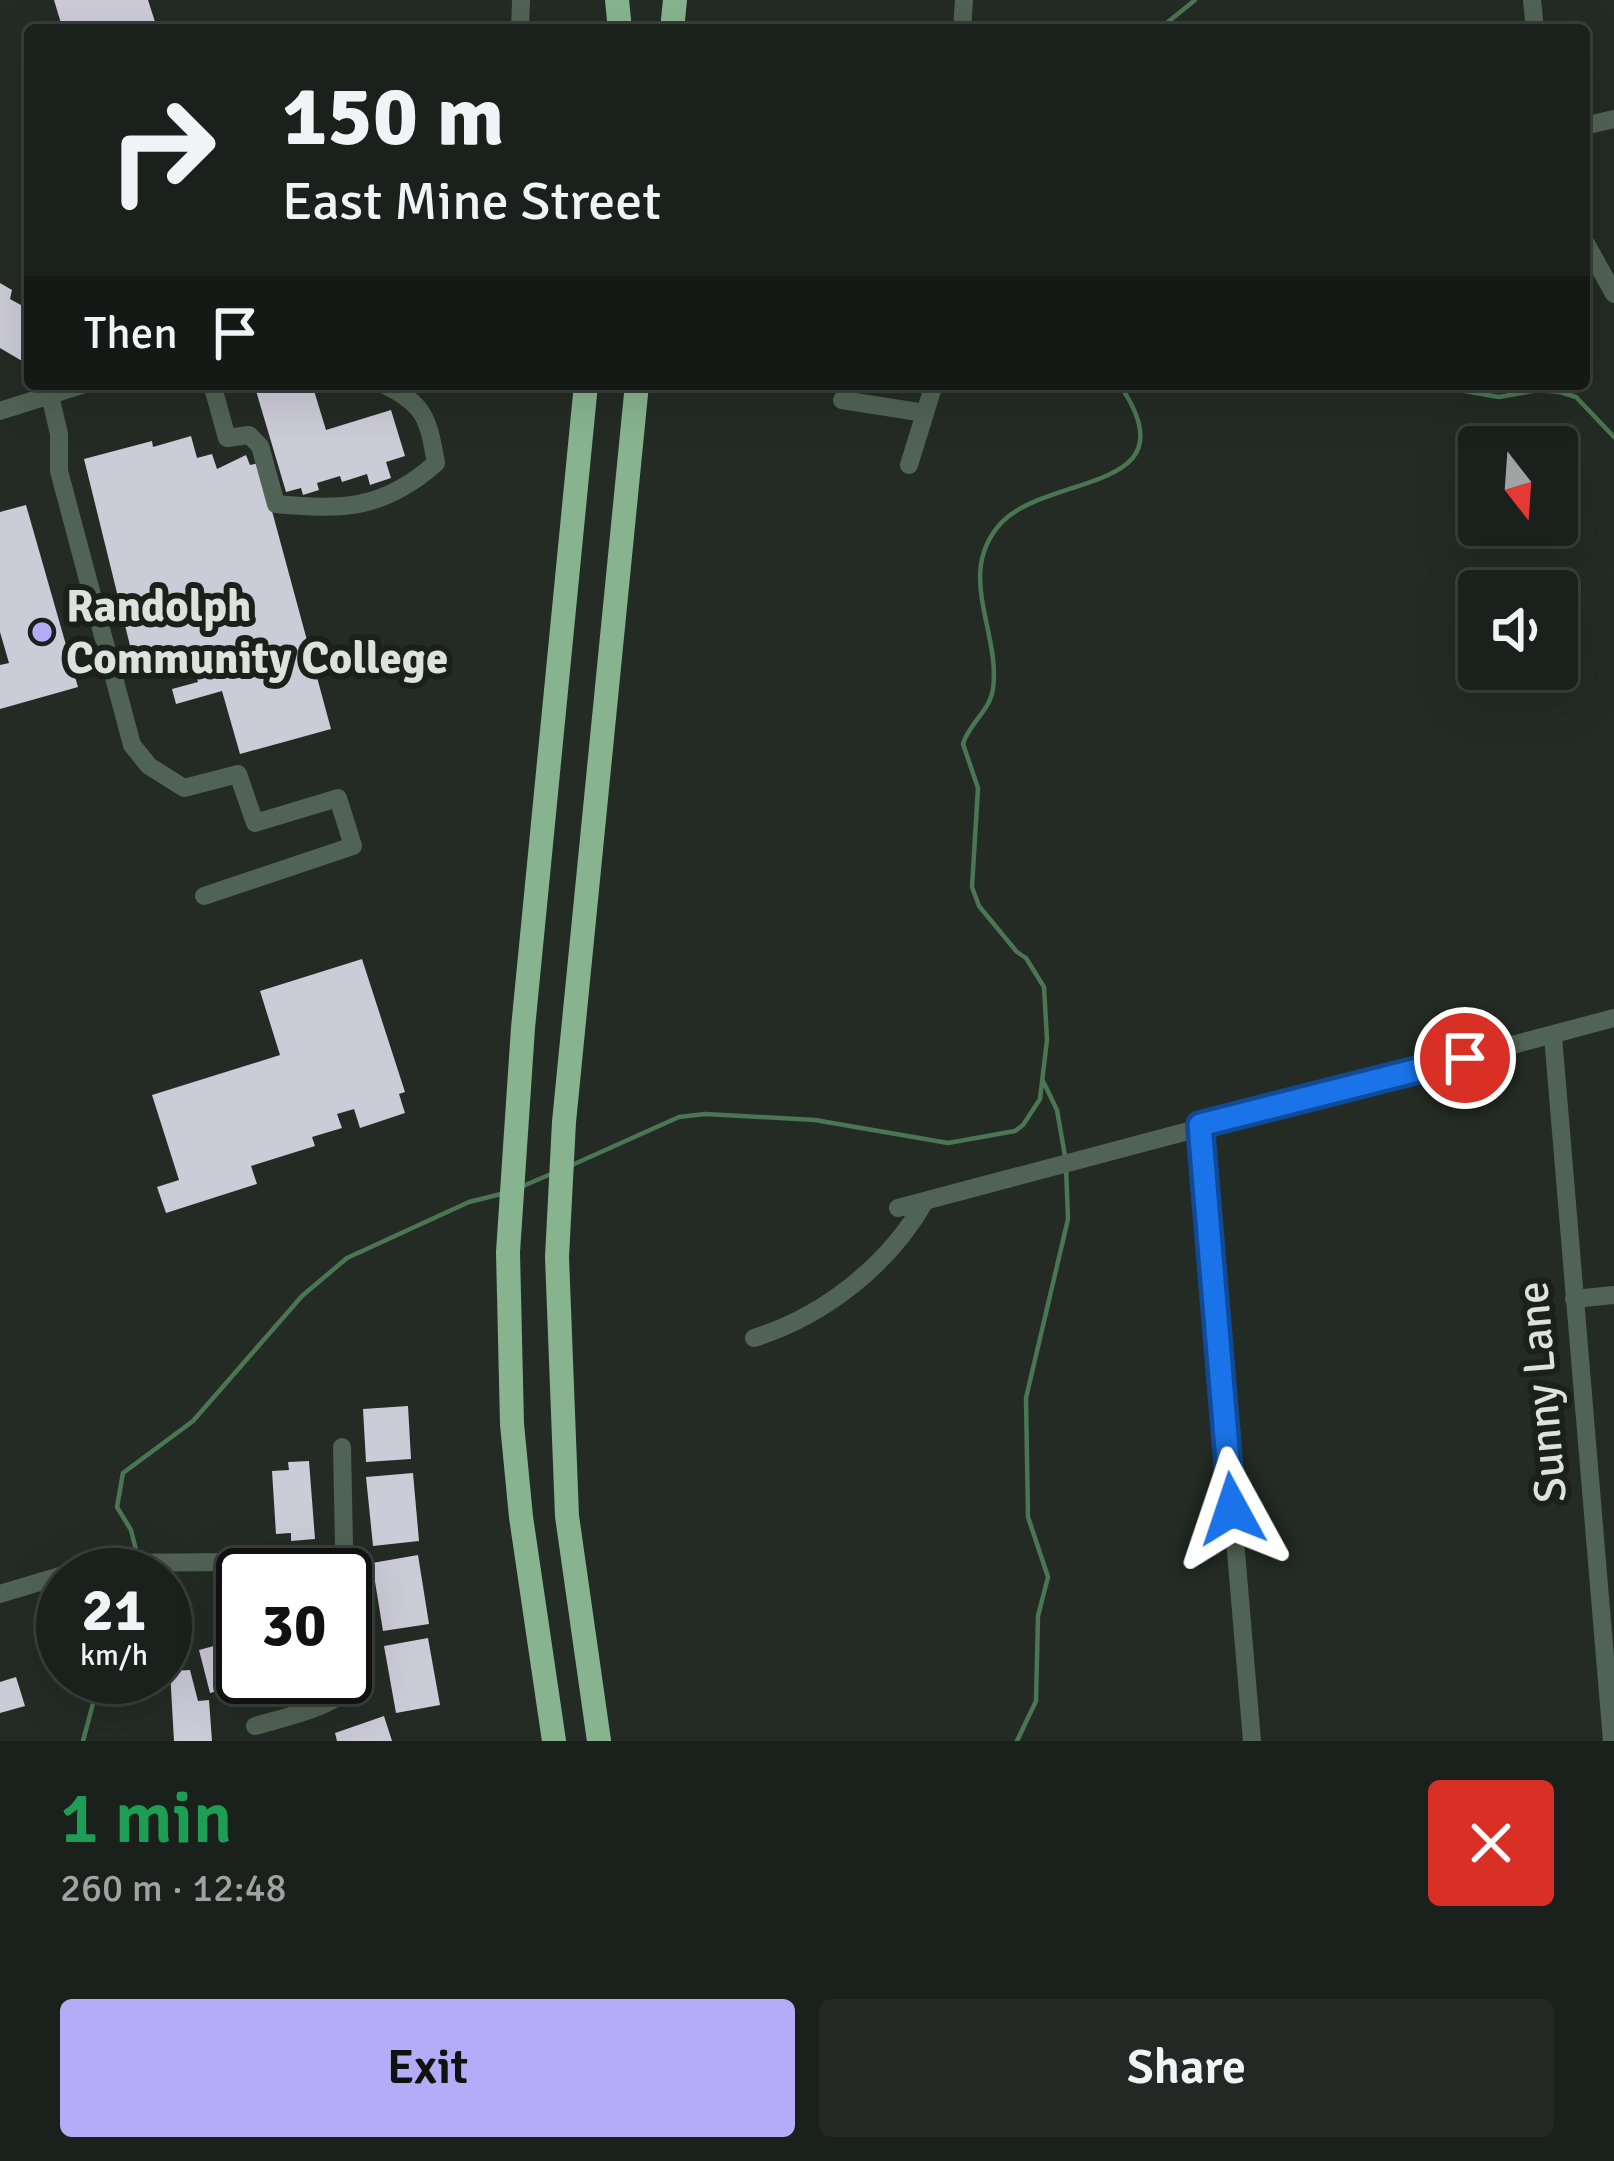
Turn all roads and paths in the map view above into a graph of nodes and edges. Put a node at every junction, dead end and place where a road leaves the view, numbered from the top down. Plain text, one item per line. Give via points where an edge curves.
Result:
1 (1590, 251) edge
2 (1614, 294) edge
3 (66, 390) edge
4 (214, 390) edge
5 (397, 390) edge
6 (585, 390) edge
7 (636, 390) edge
8 (932, 390) edge
9 (50, 395) junction
10 (842, 400) dead end
11 (0, 411) edge
12 (925, 413) junction
13 (909, 465) dead end
14 (204, 896) dead end
15 (1614, 1018) edge
16 (1553, 1036) junction
17 (1200, 1125) junction
18 (925, 1201) junction
19 (898, 1208) dead end
20 (1614, 1295) edge
21 (1574, 1299) junction
22 (754, 1338) dead end
23 (342, 1448) dead end
24 (346, 1548) edge
25 (36, 1583) edge
26 (0, 1594) edge
27 (321, 1704) edge
28 (255, 1726) dead end
29 (554, 1741) edge
30 (599, 1741) edge
31 (1252, 1741) edge
32 (1612, 1741) edge

1 - 2 street
3 - 9 street
4 - 5 street via 227,438 249,435 260,446 276,504 308,509 353,508 396,492 436,463 415,398
6 - 29 highway via 508,1252 520,1517
7 - 30 highway via 557,1257 567,1516
8 - 12 street
9 - 11 street
9 - 14 street via 59,471 132,745 184,788 238,774 255,823 338,798 353,846
10 - 12 street
12 - 13 street
15 - 16 street
16 - 17 street
16 - 21 street, Sunny Lane
17 - 18 street
17 - 31 street
18 - 19 street
18 - 22 street via 907,1233 861,1278 806,1317
20 - 21 street
21 - 32 street, Sunny Lane
23 - 24 street
25 - 26 street
27 - 28 street

